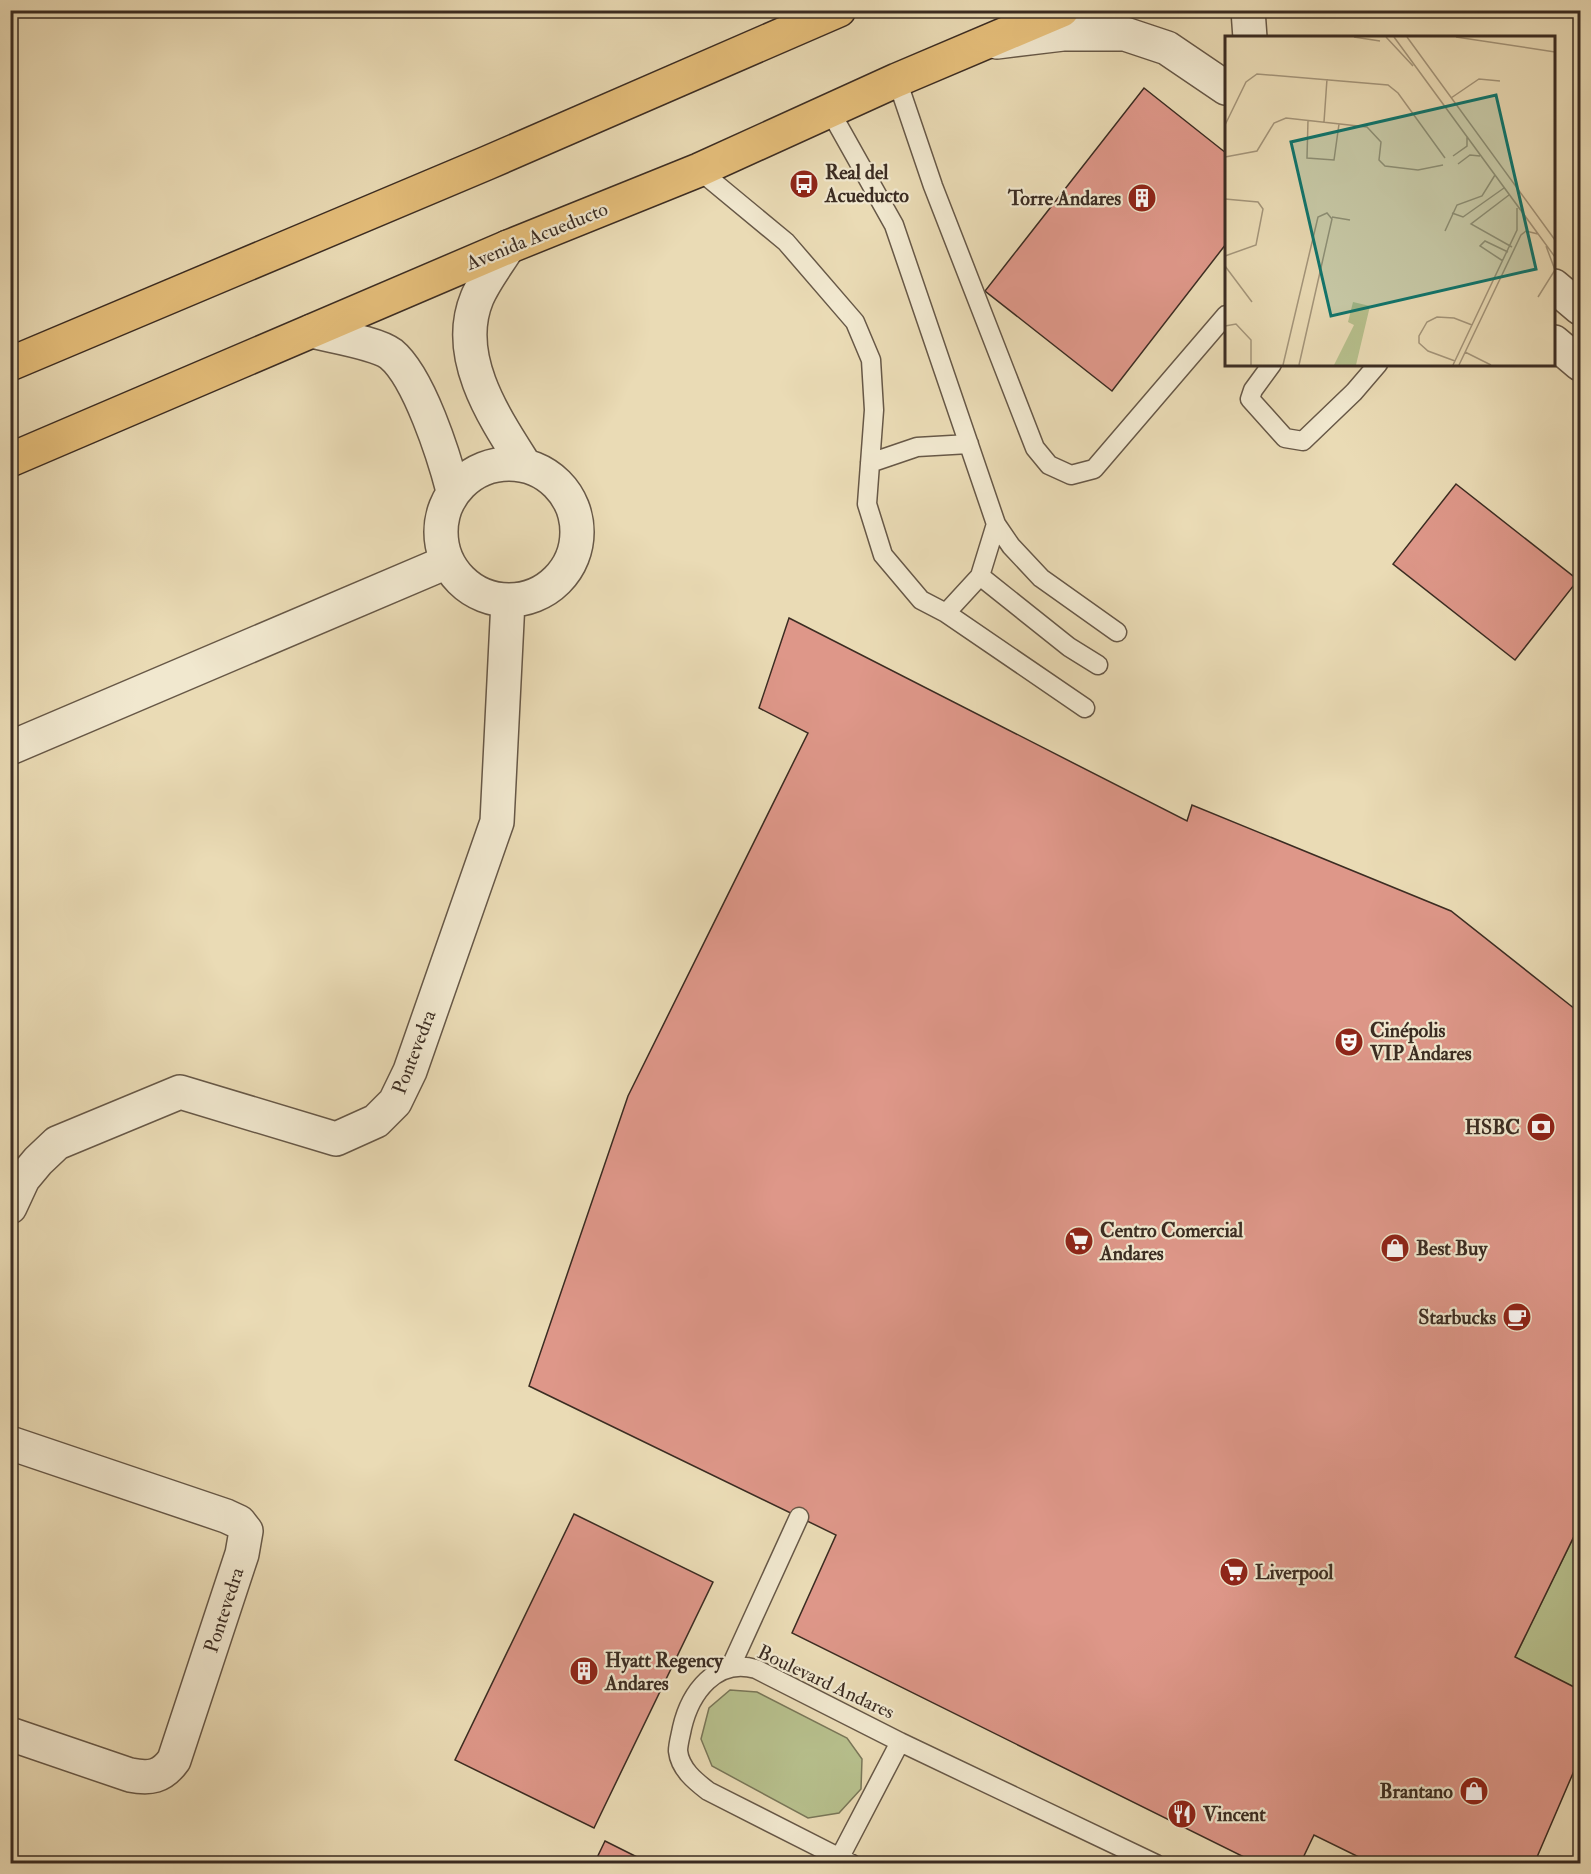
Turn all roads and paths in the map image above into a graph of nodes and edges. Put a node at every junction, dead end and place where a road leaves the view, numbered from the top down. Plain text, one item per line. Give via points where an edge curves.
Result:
1 (840, 10) edge
2 (1062, 10) edge
3 (1248, 10) edge
4 (1250, 36) edge
5 (987, 43) junction
6 (897, 80) junction
7 (1225, 87) edge
8 (830, 111) junction
9 (699, 170) junction
10 (508, 247) junction
11 (1555, 287) edge
12 (1581, 308) edge
13 (1225, 317) edge
14 (312, 332) junction
15 (1555, 343) edge
16 (10, 364) edge
17 (1581, 364) edge
18 (1271, 366) edge
19 (1376, 366) edge
20 (969, 444) junction
21 (10, 460) edge
22 (870, 463) junction
23 (524, 464) junction
24 (453, 491) junction
25 (996, 525) junction
26 (447, 562) junction
27 (980, 576) junction
28 (508, 601) junction
29 (946, 613) junction
30 (1117, 632) dead end
31 (1098, 665) dead end
32 (1085, 708) dead end
33 (10, 748) edge
34 (10, 1207) edge
35 (10, 1443) edge
36 (799, 1517) dead end
37 (731, 1666) junction
38 (10, 1734) edge
39 (900, 1742) junction
40 (846, 1860) edge
41 (1156, 1863) edge

1 - 16 main road
2 - 5 main road, Avenida Acueducto
3 - 4 street
5 - 6 main road, Avenida Acueducto
5 - 7 street via 1063,34 1125,34 1167,48
6 - 8 main road, Avenida Acueducto
6 - 13 lane via 933,186 1035,448 1049,465 1071,475 1094,469
8 - 9 main road, Avenida Acueducto
8 - 20 lane via 894,225
9 - 10 main road, Avenida Acueducto
9 - 22 lane via 786,242 855,322 871,360 874,410
10 - 14 main road, Avenida Acueducto
10 - 23 street via 477,297 470,323 470,345 477,378 489,405
11 - 12 street
14 - 21 main road, Avenida Acueducto
14 - 24 street via 390,353 410,377 443,453
15 - 17 street
18 - 19 lane via 1250,399 1285,438 1303,441
20 - 22 lane via 917,447
20 - 25 lane
22 - 29 lane via 867,504 883,555 921,600
23 - 24 street via 497,464 472,473
23 - 28 street via 547,474 565,492 576,515 577,540 570,564 554,584 533,597
24 - 26 street via 442,513 440,538
25 - 27 lane
25 - 30 lane via 1041,578
26 - 28 street via 471,591
26 - 33 street
27 - 29 lane
27 - 31 lane via 1069,647
28 - 34 street, Pontevedra via 497,822 410,1071 395,1102 376,1121 336,1139 180,1092 57,1143 23,1179
29 - 32 lane
35 - 38 street, Pontevedra via 226,1516 246,1531 242,1554 174,1760 167,1770 144,1778 130,1775
36 - 37 lane
37 - 39 lane, Boulevard Andares via 756,1669
37 - 40 lane, Boulevard Andares via 706,1682 689,1704 678,1751 690,1777 708,1791
39 - 40 lane
39 - 41 lane, Boulevard Andares

